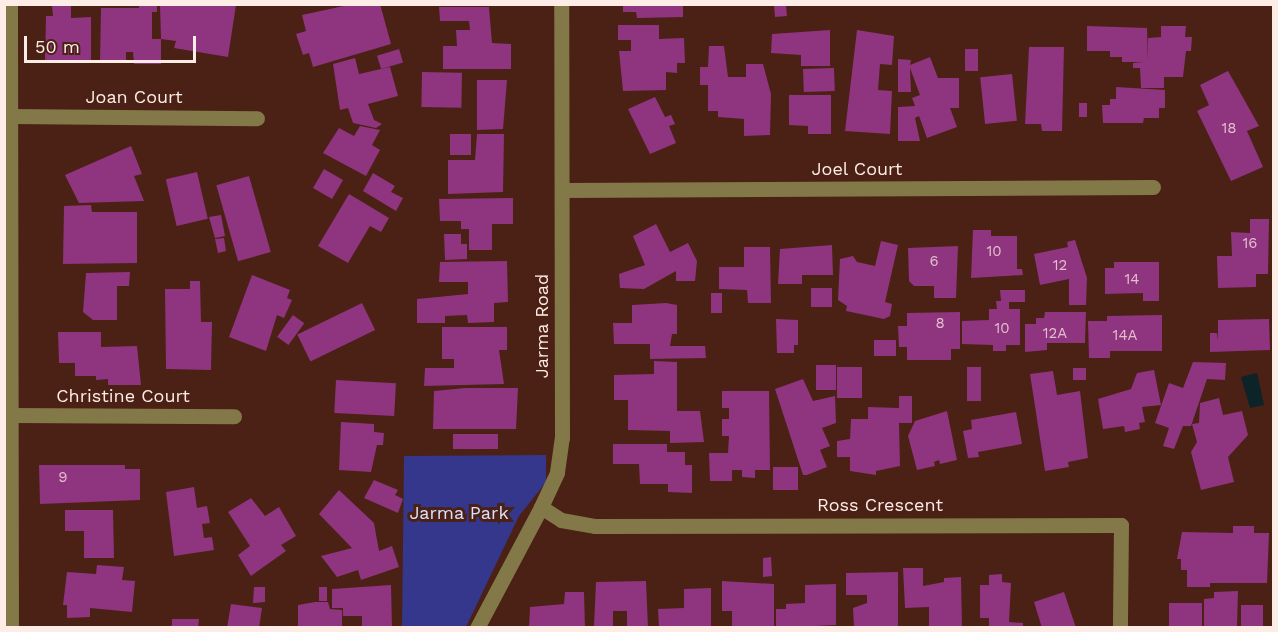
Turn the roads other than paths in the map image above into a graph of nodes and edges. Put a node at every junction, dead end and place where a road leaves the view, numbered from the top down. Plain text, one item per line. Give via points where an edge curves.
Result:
1 (10, 4) edge
2 (561, 4) edge
3 (10, 116) junction
4 (257, 118) dead end
5 (1153, 188) dead end
6 (562, 190) junction
7 (11, 415) junction
8 (234, 416) dead end
9 (542, 507) junction
10 (11, 627) edge
11 (477, 627) edge
12 (1120, 627) edge

1 - 3 street
2 - 6 street, Jarma Road
3 - 4 street, Joan Court
3 - 7 street
5 - 6 street, Joel Court
6 - 9 street, Jarma Road via 562,438 557,472
7 - 8 street, Christine Court
7 - 10 street
9 - 11 street, Jarma Road
9 - 12 street, Ross Crescent via 561,520 595,526 1121,525

